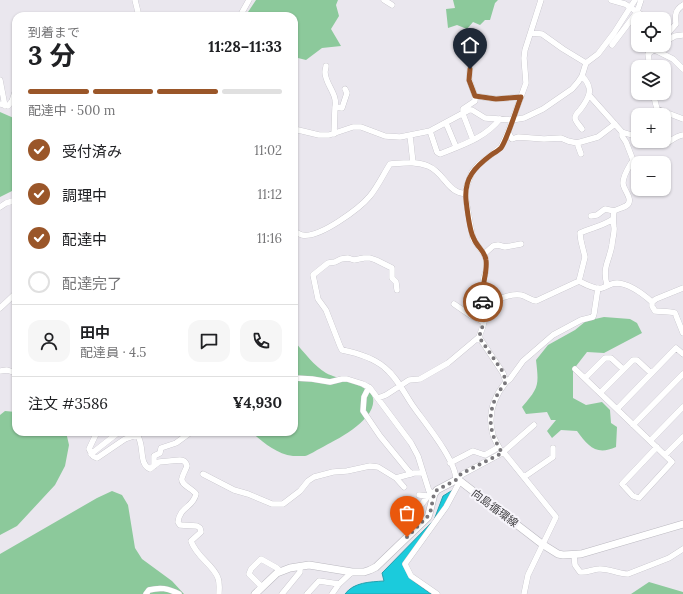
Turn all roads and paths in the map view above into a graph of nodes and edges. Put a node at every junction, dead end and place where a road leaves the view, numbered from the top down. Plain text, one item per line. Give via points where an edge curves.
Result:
1 (135, 0) edge
2 (249, 0) edge
3 (384, 0) edge
4 (541, 0) edge
5 (611, 0) edge
6 (635, 0) edge
7 (642, 0) edge
8 (392, 5) dead end
9 (683, 5) edge
10 (630, 7) junction
11 (138, 12) edge
12 (242, 12) edge
13 (637, 12) joint
14 (631, 20) edge
15 (671, 28) edge
16 (531, 34) junction
17 (671, 34) edge
18 (683, 35) edge
19 (675, 36) junction
20 (671, 38) edge
21 (612, 45) dead end
22 (652, 52) edge
23 (659, 52) edge
24 (649, 60) edge
25 (586, 63) junction
26 (326, 66) dead end
27 (470, 69) dead end
28 (683, 69) edge
29 (582, 76) junction
30 (0, 80) edge
31 (345, 89) dead end
32 (589, 95) junction
33 (475, 96) junction
34 (521, 97) junction
35 (12, 100) edge
36 (655, 100) edge
37 (3, 105) edge
38 (335, 107) junction
39 (463, 114) junction
40 (500, 119) junction
41 (683, 119) edge
42 (512, 120) junction
43 (446, 123) junction
44 (615, 124) junction
45 (582, 129) dead end
46 (298, 131) edge
47 (430, 131) junction
48 (508, 132) junction
49 (622, 132) junction
50 (334, 134) junction
51 (410, 135) junction
52 (631, 135) edge
53 (683, 135) edge
54 (474, 140) junction
55 (671, 140) edge
56 (577, 143) junction
57 (456, 147) junction
58 (581, 154) dead end
59 (413, 162) junction
60 (466, 194) junction
61 (12, 201) edge
62 (0, 206) edge
63 (614, 211) junction
64 (591, 216) dead end
65 (613, 219) junction
66 (298, 233) edge
67 (521, 244) dead end
68 (484, 254) junction
69 (579, 280) junction
70 (607, 285) junction
71 (598, 288) junction
72 (683, 288) edge
73 (397, 290) dead end
74 (12, 297) edge
75 (652, 302) junction
76 (454, 304) dead end
77 (484, 305) junction
78 (0, 308) edge
79 (484, 322) junction
80 (683, 334) edge
81 (479, 337) junction
82 (683, 354) edge
83 (575, 369) dead end
84 (623, 369) junction
85 (0, 371) edge
86 (12, 372) edge
87 (651, 373) junction
88 (683, 374) edge
89 (298, 378) edge
90 (585, 378) junction
91 (506, 382) junction
92 (400, 386) junction
93 (369, 387) junction
94 (601, 392) junction
95 (378, 398) junction
96 (683, 406) edge
97 (617, 409) junction
98 (534, 425) dead end
99 (633, 425) junction
100 (95, 436) edge
101 (113, 436) edge
102 (134, 436) edge
103 (138, 436) edge
104 (186, 436) edge
105 (682, 440) edge
106 (650, 441) junction
107 (657, 447) junction
108 (553, 448) dead end
109 (500, 450) junction
110 (91, 454) junction
111 (665, 455) junction
112 (450, 463) junction
113 (154, 466) junction
114 (423, 473) junction
115 (203, 474) dead end
116 (411, 474) junction
117 (524, 477) junction
118 (396, 478) junction
119 (458, 480) junction
120 (404, 487) dead end
121 (431, 494) junction
122 (419, 495) dead end
123 (407, 524) dead end
124 (683, 524) edge
125 (542, 544) junction
126 (683, 549) edge
127 (574, 555) junction
128 (300, 566) junction
129 (280, 571) junction
130 (352, 572) junction
131 (340, 584) junction
132 (262, 587) junction
133 (146, 594) edge
134 (179, 594) edge
135 (219, 594) edge
136 (255, 594) edge
137 (282, 594) edge
138 (307, 594) edge
139 (332, 594) edge
140 (437, 594) edge
141 (524, 594) edge

1 - 11 street
2 - 12 street
3 - 8 street
4 - 16 street
5 - 10 street
6 - 10 street
7 - 13 street
9 - 15 street via 677,10 676,24
10 - 13 street
10 - 25 street via 598,54
14 - 21 street
16 - 25 street via 542,34
16 - 34 street via 525,50 526,84
17 - 19 street
18 - 19 street
19 - 20 street
22 - 24 street via 648,54
23 - 28 street via 673,59
25 - 29 street
26 - 38 street via 325,73 334,95
27 - 33 street via 469,80
29 - 32 street via 590,86
29 - 42 street via 572,89 543,109 524,118
30 - 37 street
31 - 38 street via 347,93 342,108
32 - 44 street
32 - 45 street via 575,116
33 - 34 street via 496,99
33 - 39 street via 475,101 463,109
34 - 42 street
35 - 37 street via 8,106
36 - 41 street via 658,109
38 - 50 street
39 - 40 street via 472,110 484,118
39 - 43 street
39 - 54 street
40 - 42 street
40 - 54 street
42 - 48 street
43 - 47 street
43 - 57 street
44 - 49 street
44 - 56 street via 598,137
46 - 50 street via 319,135
47 - 51 street
47 - 57 street via 440,154
48 - 56 street via 512,138 556,138
48 - 60 street via 501,147 472,172
49 - 52 street
49 - 63 street via 632,160 622,185 629,196 626,206
50 - 51 street via 353,127 361,127 385,136
51 - 59 street
53 - 55 street
54 - 57 street
56 - 58 street
59 - 60 street via 436,170 451,188
59 - 66 street via 390,164 365,201 336,224 314,233 303,235
60 - 68 street via 473,239
61 - 62 street
63 - 64 street via 605,209
63 - 65 street
65 - 69 street via 580,233 585,257
65 - 70 street via 611,247 604,269
67 - 68 street via 505,247 498,244
68 - 77 street
69 - 71 street via 588,286
69 - 77 street via 536,301 522,295 507,296
70 - 71 street
70 - 75 street via 625,284
71 - 91 street via 593,316 554,335 523,361
72 - 75 street
73 - 92 street via 396,282 392,278 392,268 370,258 341,259 328,263 313,275 318,299 326,310 342,350 358,353 384,367
74 - 78 street
75 - 80 street via 655,311 675,313
76 - 79 street
77 - 79 street
79 - 81 street
81 - 91 street via 503,372
81 - 92 street via 448,363 420,379 409,380
82 - 87 street via 676,348
83 - 90 street
84 - 87 street via 633,360 637,360
84 - 90 street via 612,358 605,358
84 - 94 street
85 - 86 street
87 - 97 street
88 - 99 street
89 - 93 street via 330,382 348,379
90 - 94 street
91 - 109 street via 494,398 492,407 493,436
92 - 95 street
92 - 112 street via 443,448
93 - 95 street
93 - 116 street via 364,397 363,411
94 - 97 street
95 - 114 street via 411,444
96 - 106 street
97 - 99 street
98 - 109 street
99 - 106 street
100 - 110 street via 89,449
101 - 110 street
102 - 110 street via 125,439 97,458
103 - 113 street via 141,439 144,464 150,469
104 - 113 street via 162,448 160,453 154,456
105 - 111 street
106 - 107 street
107 - 111 street
107 - 111 street via 622,484 634,496 639,498 672,462
108 - 117 street via 554,457
109 - 112 street via 485,455 473,451
109 - 117 street
109 - 119 street via 461,474
112 - 119 street
113 - 135 street via 159,462 184,460 188,466 181,478 182,482 196,494 194,500 181,512 178,522 180,525 200,528 201,532 191,541 194,550 218,578
114 - 116 street
114 - 121 street
115 - 118 street via 234,490 272,504 286,503 314,477 333,472 370,466 378,467
116 - 118 street
117 - 125 street via 556,517
118 - 120 street
119 - 121 main road
119 - 125 main road, 向島循環線
119 - 140 street via 446,507 405,564 411,576
121 - 122 street
121 - 123 street
121 - 130 main road via 428,516 376,567 364,572
124 - 127 main road, 向島循環線
125 - 127 main road, 向島循環線 via 558,554
125 - 141 street via 528,575
126 - 127 street via 669,558 628,574 600,569 580,572 574,565
128 - 129 main road
128 - 130 main road
128 - 137 street via 300,572
129 - 132 main road
129 - 132 street via 261,559 251,568 249,574
130 - 131 street
131 - 138 street via 319,581
131 - 139 street
132 - 136 main road
133 - 134 street via 149,590 157,588

